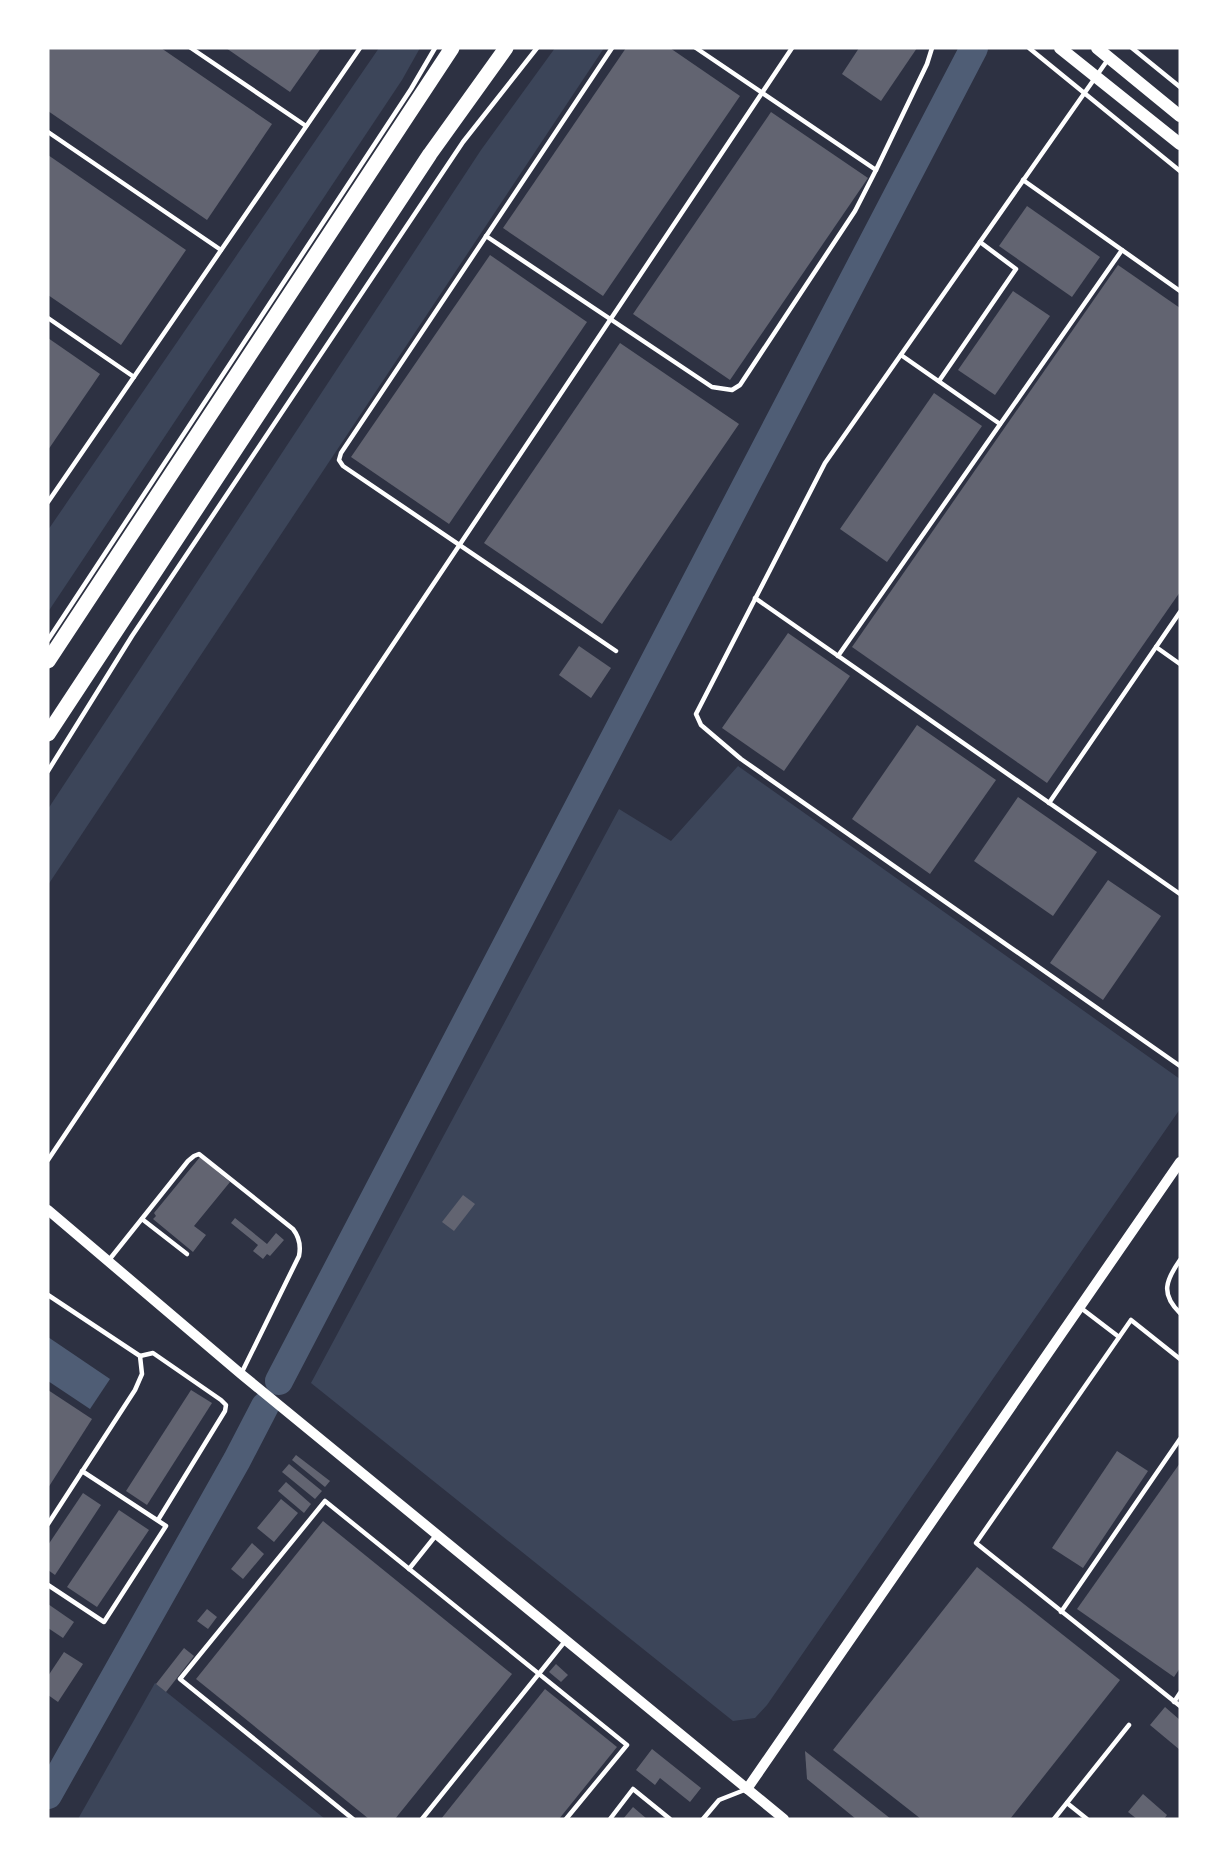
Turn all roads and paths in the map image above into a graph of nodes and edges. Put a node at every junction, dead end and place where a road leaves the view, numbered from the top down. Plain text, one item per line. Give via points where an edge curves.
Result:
1 (192, 48) edge
2 (360, 48) edge
3 (435, 48) edge
4 (452, 48) edge
5 (506, 48) edge
6 (537, 48) edge
7 (612, 48) edge
8 (696, 48) edge
9 (792, 48) edge
10 (932, 48) edge
11 (1029, 48) edge
12 (1060, 48) edge
13 (1097, 48) edge
14 (1132, 48) edge
15 (1108, 57) junction
16 (1095, 77) junction
17 (1180, 87) edge
18 (762, 92) junction
19 (1084, 93) junction
20 (1180, 116) edge
21 (306, 126) junction
22 (48, 132) edge
23 (1178, 140) edge
24 (876, 170) junction
25 (1180, 171) edge
26 (1023, 180) junction
27 (486, 236) junction
28 (980, 243) junction
29 (221, 250) junction
30 (1122, 250) junction
31 (1180, 291) edge
32 (48, 318) edge
33 (610, 319) junction
34 (901, 355) junction
35 (134, 377) junction
36 (939, 381) junction
37 (1000, 424) junction
38 (48, 502) edge
39 (459, 545) junction
40 (755, 598) junction
41 (1180, 612) edge
42 (48, 640) edge
43 (1156, 647) junction
44 (616, 651) dead end
45 (838, 656) junction
46 (48, 661) edge
47 (1180, 664) edge
48 (48, 734) edge
49 (48, 771) edge
50 (1049, 803) junction
51 (1180, 894) edge
52 (1180, 1066) edge
53 (48, 1160) edge
54 (1180, 1161) edge
55 (48, 1210) edge
56 (142, 1219) junction
57 (187, 1254) dead end
58 (1180, 1260) edge
59 (108, 1261) junction
60 (48, 1295) edge
61 (1079, 1306) junction
62 (1180, 1313) edge
63 (1119, 1337) junction
64 (140, 1356) junction
65 (1180, 1359) edge
66 (241, 1374) junction
67 (1180, 1439) edge
68 (82, 1471) junction
69 (158, 1520) junction
70 (48, 1524) edge
71 (437, 1534) junction
72 (409, 1569) junction
73 (48, 1585) edge
74 (1061, 1612) junction
75 (566, 1640) junction
76 (538, 1674) junction
77 (1180, 1693) edge
78 (1174, 1702) junction
79 (1180, 1706) edge
80 (1129, 1725) dead end
81 (747, 1789) junction
82 (1067, 1803) junction
83 (353, 1819) edge
84 (422, 1819) edge
85 (566, 1819) edge
86 (610, 1819) edge
87 (670, 1819) edge
88 (703, 1819) edge
89 (784, 1819) edge
90 (1054, 1819) edge
91 (1087, 1819) edge

1 - 21 lane
2 - 21 lane
3 - 42 lane
4 - 46 main road
5 - 48 main road via 430,154
6 - 49 lane via 463,142 132,636
7 - 27 lane
8 - 18 lane
9 - 18 lane
10 - 24 lane
11 - 19 lane
12 - 16 main road
13 - 15 main road
14 - 17 lane
15 - 16 lane
15 - 20 main road
16 - 19 lane
16 - 23 main road
18 - 24 lane
18 - 33 lane
19 - 25 lane
19 - 26 lane
21 - 29 lane
22 - 29 lane
24 - 33 lane via 855,211 740,385 732,390 712,387
26 - 28 lane
26 - 30 lane
27 - 33 lane
27 - 39 lane via 339,460
28 - 34 lane
28 - 36 lane via 1016,269
29 - 35 lane
30 - 31 lane
30 - 37 lane
32 - 35 lane
33 - 39 lane
34 - 36 lane
34 - 40 lane via 825,463
35 - 38 lane
36 - 37 lane
37 - 45 lane
39 - 44 lane
39 - 53 lane
40 - 45 lane
40 - 52 lane via 696,714 701,725 741,759
41 - 43 lane
43 - 47 lane
43 - 50 lane
45 - 50 lane
50 - 51 lane
54 - 61 street
55 - 59 street
56 - 57 lane
56 - 59 lane
56 - 66 lane via 188,1161 199,1154 297,1234 299,1256
58 - 62 lane via 1167,1284 1168,1296
59 - 66 street
60 - 64 lane
61 - 63 lane
61 - 81 street
63 - 65 lane via 1131,1320
63 - 74 lane via 976,1543
64 - 68 lane via 142,1374 135,1390
64 - 69 lane via 153,1353 226,1405
66 - 71 street
67 - 74 lane
68 - 69 lane
68 - 70 lane
69 - 73 lane via 166,1526 104,1622
71 - 72 lane
71 - 75 street
72 - 76 lane
72 - 83 lane via 325,1501 180,1679
74 - 78 lane
75 - 76 lane
75 - 81 street
76 - 84 lane
76 - 85 lane via 627,1745
77 - 78 lane
78 - 79 lane
80 - 82 lane
81 - 88 lane via 719,1800
81 - 89 street
82 - 90 lane
82 - 91 lane
86 - 87 lane via 633,1789

